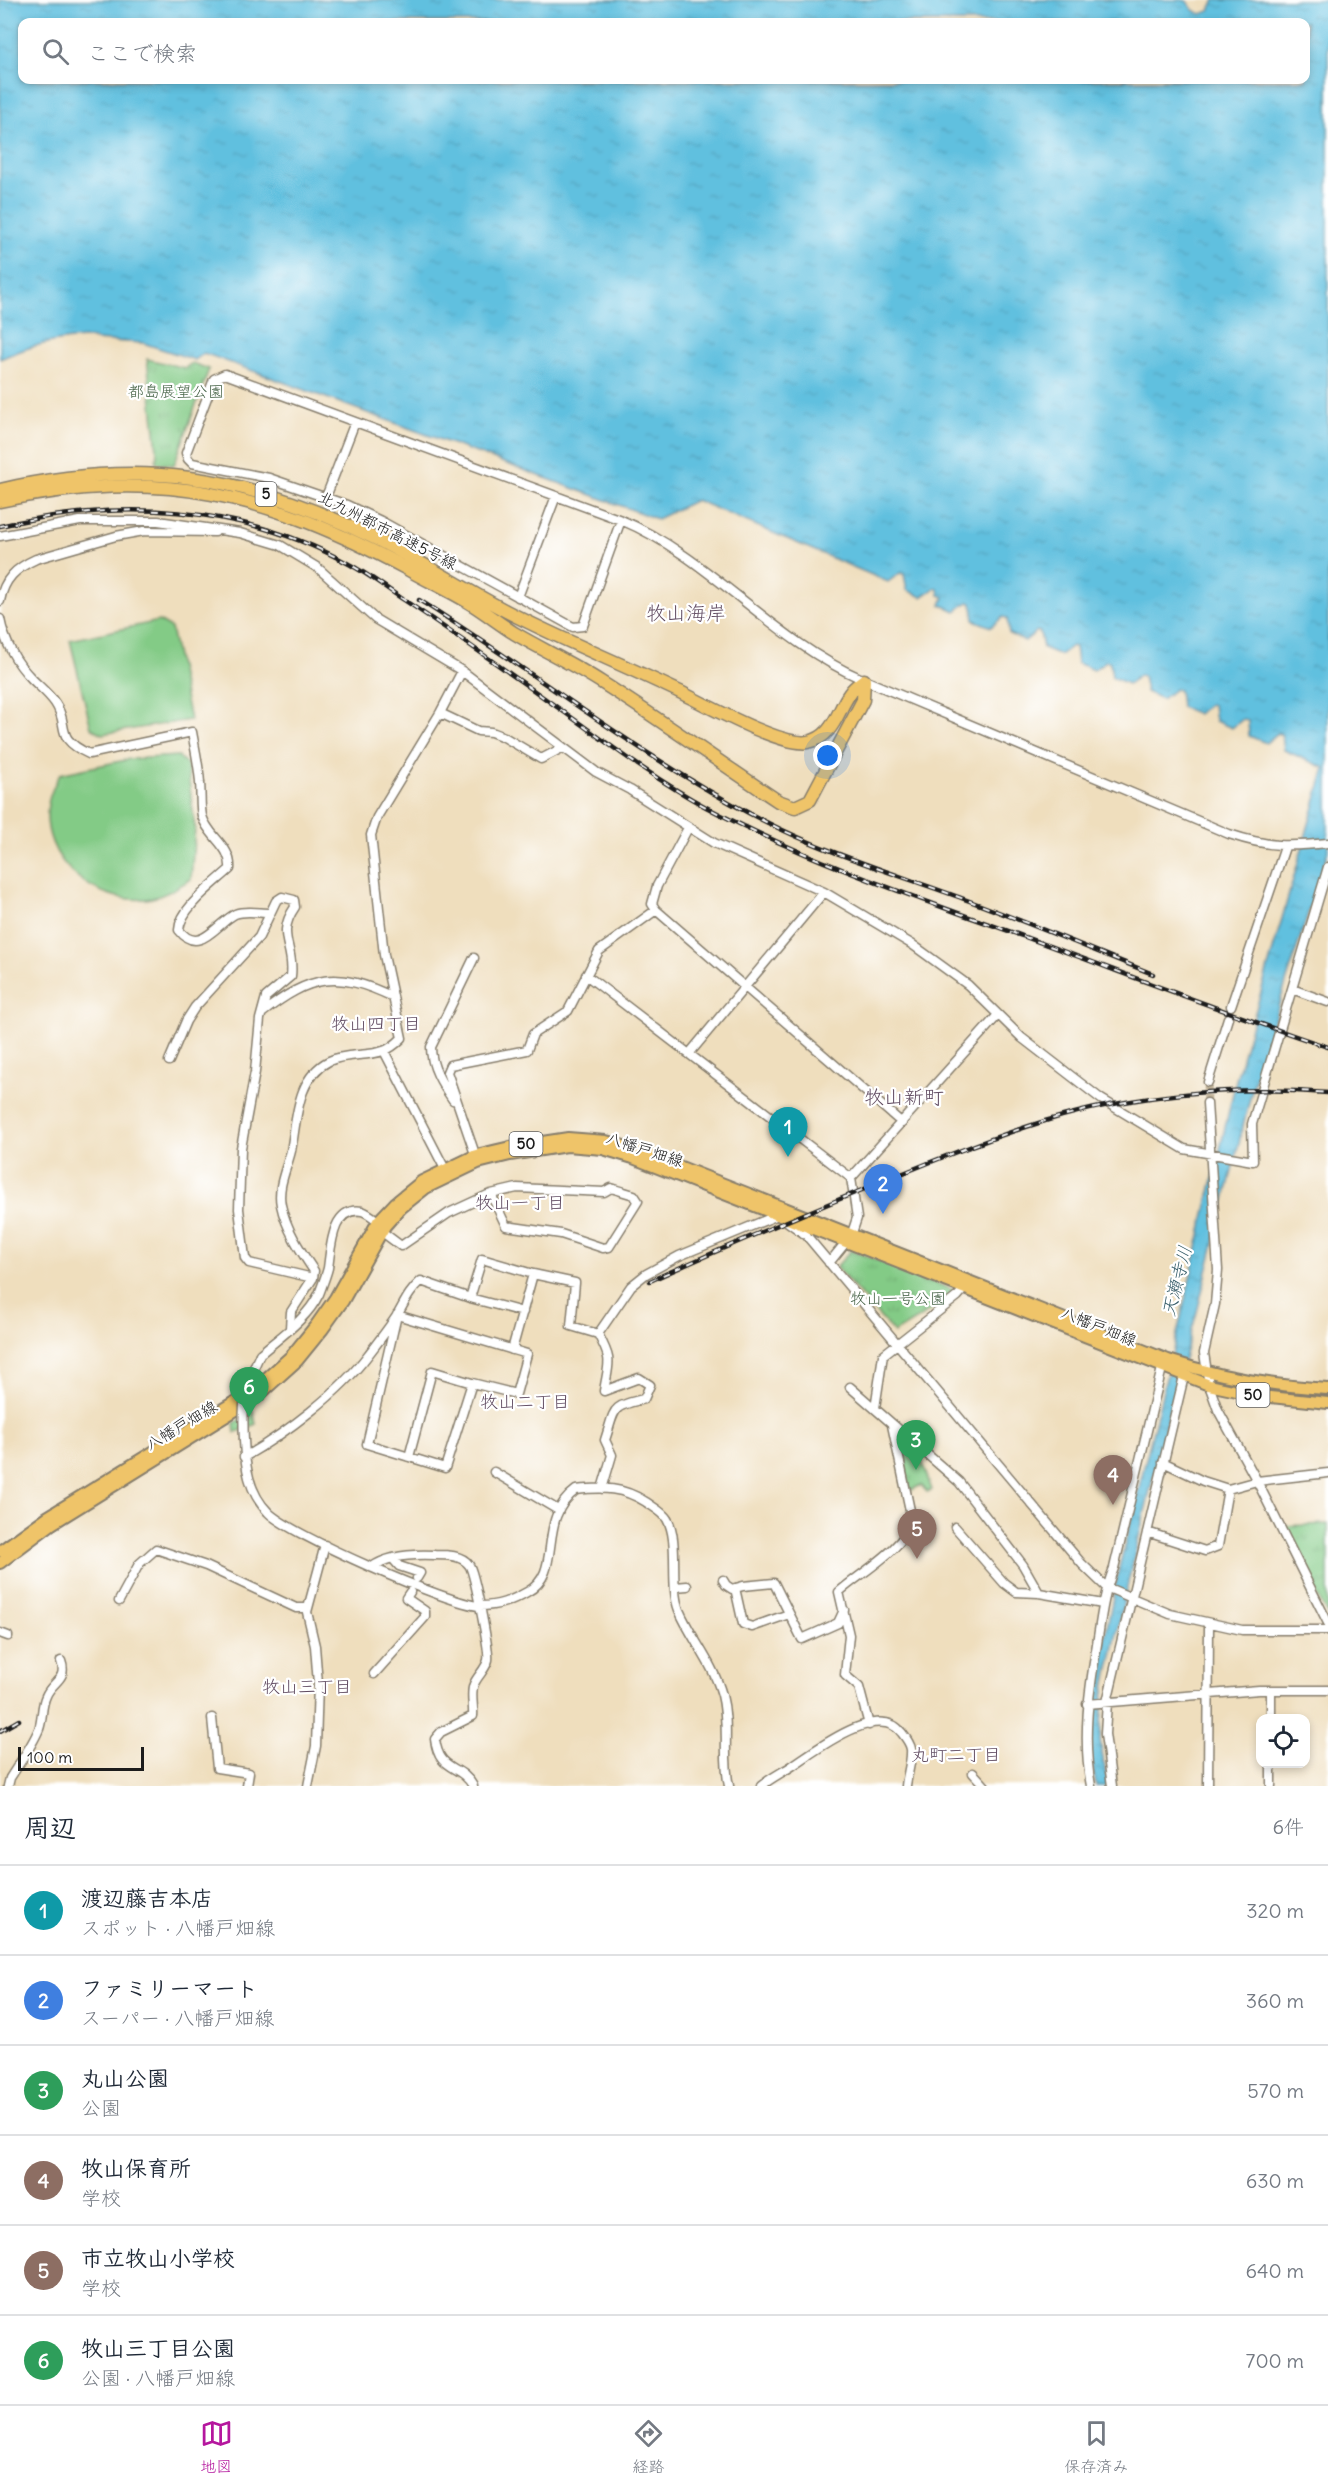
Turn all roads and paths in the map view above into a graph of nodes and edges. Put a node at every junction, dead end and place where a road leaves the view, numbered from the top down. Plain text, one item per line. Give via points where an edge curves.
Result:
1 (355, 422) junction
2 (0, 490) edge
3 (556, 496) junction
4 (326, 497) junction
5 (0, 501) edge
6 (621, 520) junction
7 (240, 533) junction
8 (0, 536) edge
9 (518, 597) junction
10 (0, 601) edge
11 (0, 619) edge
12 (462, 671) junction
13 (864, 680) junction
14 (440, 712) junction
15 (562, 748) junction
16 (688, 828) junction
17 (1328, 843) edge
18 (1285, 847) junction
19 (1328, 867) edge
20 (824, 892) junction
21 (656, 910) junction
22 (269, 913) junction
23 (474, 958) dead end
24 (586, 975) junction
25 (744, 987) junction
26 (1292, 989) junction
27 (393, 997) junction
28 (1328, 1002) edge
29 (1231, 1006) dead end
30 (262, 1013) junction
31 (997, 1016) junction
32 (1228, 1018) dead end
33 (384, 1051) junction
34 (689, 1054) junction
35 (170, 1061) dead end
36 (1208, 1082) tunnel mouth
37 (1207, 1103) tunnel mouth
38 (457, 1105) junction
39 (902, 1123) junction
40 (1213, 1154) junction
41 (477, 1159) junction
42 (447, 1172) junction
43 (851, 1179) junction
44 (491, 1194) junction
45 (778, 1215) junction
46 (381, 1226) junction
47 (848, 1240) junction
48 (829, 1263) junction
49 (533, 1275) junction
50 (313, 1278) junction
51 (964, 1289) junction
52 (470, 1298) junction
53 (523, 1312) junction
54 (397, 1315) junction
55 (290, 1328) junction
56 (598, 1334) junction
57 (896, 1344) junction
58 (512, 1350) junction
59 (1165, 1366) junction
60 (1182, 1372) junction
61 (1206, 1372) junction
62 (472, 1383) junction
63 (1209, 1385) junction
64 (850, 1387) dead end
65 (1328, 1389) edge
66 (1328, 1403) edge
67 (875, 1408) junction
68 (892, 1425) junction
69 (244, 1457) junction
70 (409, 1457) junction
71 (1163, 1462) junction
72 (494, 1472) dead end
73 (1328, 1473) edge
74 (1257, 1481) junction
75 (602, 1489) junction
76 (1228, 1489) junction
77 (558, 1510) junction
78 (955, 1527) dead end
79 (1147, 1532) junction
80 (325, 1545) junction
81 (0, 1551) edge
82 (393, 1558) junction
83 (0, 1563) edge
84 (372, 1567) junction
85 (417, 1578) dead end
86 (723, 1580) dead end
87 (687, 1586) dead end
88 (675, 1587) junction
89 (735, 1588) junction
90 (1108, 1588) junction
91 (410, 1592) dead end
92 (1039, 1593) junction
93 (1129, 1598) junction
94 (119, 1600) dead end
95 (1103, 1604) junction
96 (479, 1606) junction
97 (308, 1608) junction
98 (844, 1610) junction
99 (789, 1614) junction
100 (1328, 1623) edge
101 (1209, 1624) junction
102 (1328, 1630) edge
103 (61, 1661) dead end
104 (374, 1674) dead end
105 (1271, 1690) junction
106 (1328, 1690) edge
107 (1210, 1693) junction
108 (1107, 1702) junction
109 (1087, 1704) junction
110 (1271, 1714) edge
111 (212, 1718) dead end
112 (869, 1725) junction
113 (1271, 1768) edge
114 (974, 1773) dead end
115 (470, 1785) edge
116 (8, 1786) edge
117 (247, 1786) edge
118 (308, 1786) edge
119 (729, 1786) edge
120 (760, 1786) edge
121 (906, 1786) edge
122 (985, 1786) edge
123 (1091, 1786) edge
124 (1112, 1786) edge
125 (1208, 1786) edge
126 (1271, 1786) edge

1 - 3 street
1 - 4 street
1 - 4 street via 225,374 214,379 186,453 188,459 199,465 269,478
2 - 13 highway, 北九州都市高速5号線 / 5 via 74,476 111,474 185,476 272,495 340,521 507,612 791,742 809,742 825,734 850,693
3 - 6 street
3 - 9 street
4 - 9 street via 381,521
5 - 13 highway, 北九州都市高速5号線 / 5 via 111,486 183,488 265,506 340,534 473,605 599,680 778,801 795,807 810,800 815,791 863,700
6 - 9 street via 583,626 573,627
6 - 13 street via 660,538 809,651
7 - 8 street via 158,521 109,520 52,525
7 - 10 street via 144,531 116,536 24,564 7,580
7 - 12 street via 280,545 300,556 375,619
11 - 22 street via 15,656 58,707 69,742 79,749 89,754 192,732 202,817 231,861 230,869 185,912 179,930 185,937 203,939 236,914
12 - 14 street
12 - 15 street
13 - 18 street via 1229,834
14 - 15 street via 470,728 504,737 541,759
14 - 27 street via 378,817 371,836 384,955
15 - 16 street
16 - 20 street
16 - 21 street via 657,886 652,904
17 - 18 street
18 - 29 street
19 - 26 street
20 - 25 street
20 - 31 street via 943,966 968,985
21 - 24 street via 599,951
21 - 25 street
22 - 30 street via 282,897 294,900 295,908 284,932 293,962 291,976 266,997
22 - 35 street via 260,937 195,1007
23 - 38 street via 431,1047 431,1058 443,1086
24 - 34 street
24 - 38 street via 568,1011 532,1034 527,1050 450,1065 447,1072
25 - 34 street
25 - 39 street
26 - 28 street
26 - 40 street via 1252,1124 1253,1161
27 - 30 street via 367,984 329,979 296,990
27 - 33 street via 402,1038
30 - 50 street via 241,1148 239,1209 245,1258 249,1263
31 - 39 street
31 - 40 street via 1101,1099 1184,1149
32 - 36 street
33 - 42 street
33 - 50 street via 328,1061 309,1081 296,1114 281,1204 294,1241 314,1270
34 - 43 street
37 - 40 street
38 - 41 street
39 - 43 street
40 - 61 street via 1217,1286 1204,1353
41 - 42 main road, 八幡戸畑線 / 50
41 - 45 main road, 八幡戸畑線 / 50 via 567,1146 603,1149
41 - 47 main road, 八幡戸畑線 / 50 via 510,1147 568,1138 606,1141 638,1150
42 - 46 main road, 八幡戸畑線 / 50
43 - 47 street via 857,1218
44 - 44 street via 517,1188 604,1192 611,1188 634,1195 638,1201 609,1246 603,1248 561,1234 506,1226
44 - 46 street via 449,1213 401,1246
45 - 47 main road, 八幡戸畑線 / 50
45 - 48 street via 806,1235
45 - 56 street via 646,1274 631,1286
46 - 55 street via 362,1211 349,1213 337,1223 318,1295 306,1314
46 - 81 main road, 八幡戸畑線 / 50 via 316,1325 291,1356 252,1391 47,1517
46 - 83 main road, 八幡戸畑線 / 50 via 343,1301 297,1361 256,1397 52,1524
47 - 48 street
47 - 51 main road, 八幡戸畑線 / 50
47 - 59 main road, 八幡戸畑線 / 50
48 - 57 street
49 - 52 street via 482,1258
49 - 53 street
49 - 56 street via 574,1283 571,1326
50 - 55 street via 291,1312
51 - 57 street
51 - 59 main road, 八幡戸畑線 / 50
52 - 53 street
52 - 54 street via 421,1281 408,1293
53 - 58 street
54 - 58 street
54 - 69 street via 366,1358 323,1401 271,1442
54 - 70 street via 367,1444
55 - 69 street, bridge via 260,1354 245,1391
56 - 75 street via 609,1358 604,1391 639,1378 650,1385 644,1399 615,1409 605,1440 612,1455
57 - 67 street via 883,1355
57 - 90 street via 1082,1564
58 - 62 street via 527,1354 516,1394
59 - 60 main road, 八幡戸畑線 / 50
59 - 90 street
60 - 61 main road, 八幡戸畑線 / 50
60 - 63 main road, 八幡戸畑線 / 50
60 - 71 street
61 - 63 street
61 - 65 main road, 八幡戸畑線 / 50 via 1261,1383
62 - 70 street via 445,1468
62 - 70 street via 432,1371
63 - 66 main road, 八幡戸畑線 / 50 via 1260,1396
63 - 74 street via 1218,1410
64 - 67 street
67 - 68 street
68 - 92 street via 959,1482 1023,1565
68 - 98 street via 912,1520 910,1530 839,1592
69 - 80 street via 252,1490 267,1512
71 - 76 street
71 - 79 street
72 - 77 street
73 - 74 street
74 - 76 street
74 - 100 street
75 - 77 street via 576,1490
75 - 88 street via 630,1492 667,1519
76 - 79 street via 1218,1546 1205,1551
77 - 96 street via 543,1580 531,1591 504,1604
78 - 92 street via 1004,1583 1016,1592
79 - 93 street
80 - 84 street
80 - 97 street
82 - 84 street
82 - 85 street via 399,1566 420,1573
82 - 96 street via 429,1555 463,1559 475,1576
84 - 96 street via 448,1599
86 - 89 street via 726,1586
87 - 88 street
88 - 119 street via 678,1608 713,1669 722,1696
89 - 99 street via 774,1583
89 - 99 street via 743,1624 752,1627
90 - 93 street
90 - 95 street
91 - 104 street via 406,1598 425,1611 425,1617
92 - 95 street
93 - 101 street
93 - 108 street
94 - 97 street via 139,1564 156,1549 206,1566 296,1608
95 - 109 street
96 - 115 street via 489,1648 488,1659 472,1689 474,1716 435,1739 441,1760 468,1778
97 - 118 street via 318,1684 316,1746
98 - 99 street via 838,1623 802,1639
98 - 112 street via 849,1635 845,1675 860,1687
101 - 102 street via 1242,1630
101 - 107 street
103 - 116 street via 63,1675 44,1699 40,1728
105 - 106 street
105 - 107 street
105 - 110 street
107 - 108 street
107 - 125 street
108 - 109 street
108 - 124 street via 1105,1734
109 - 123 street via 1086,1760
111 - 117 street via 217,1768 249,1773
112 - 120 street via 820,1746
112 - 121 street via 888,1723 909,1742
113 - 126 street
114 - 122 street

